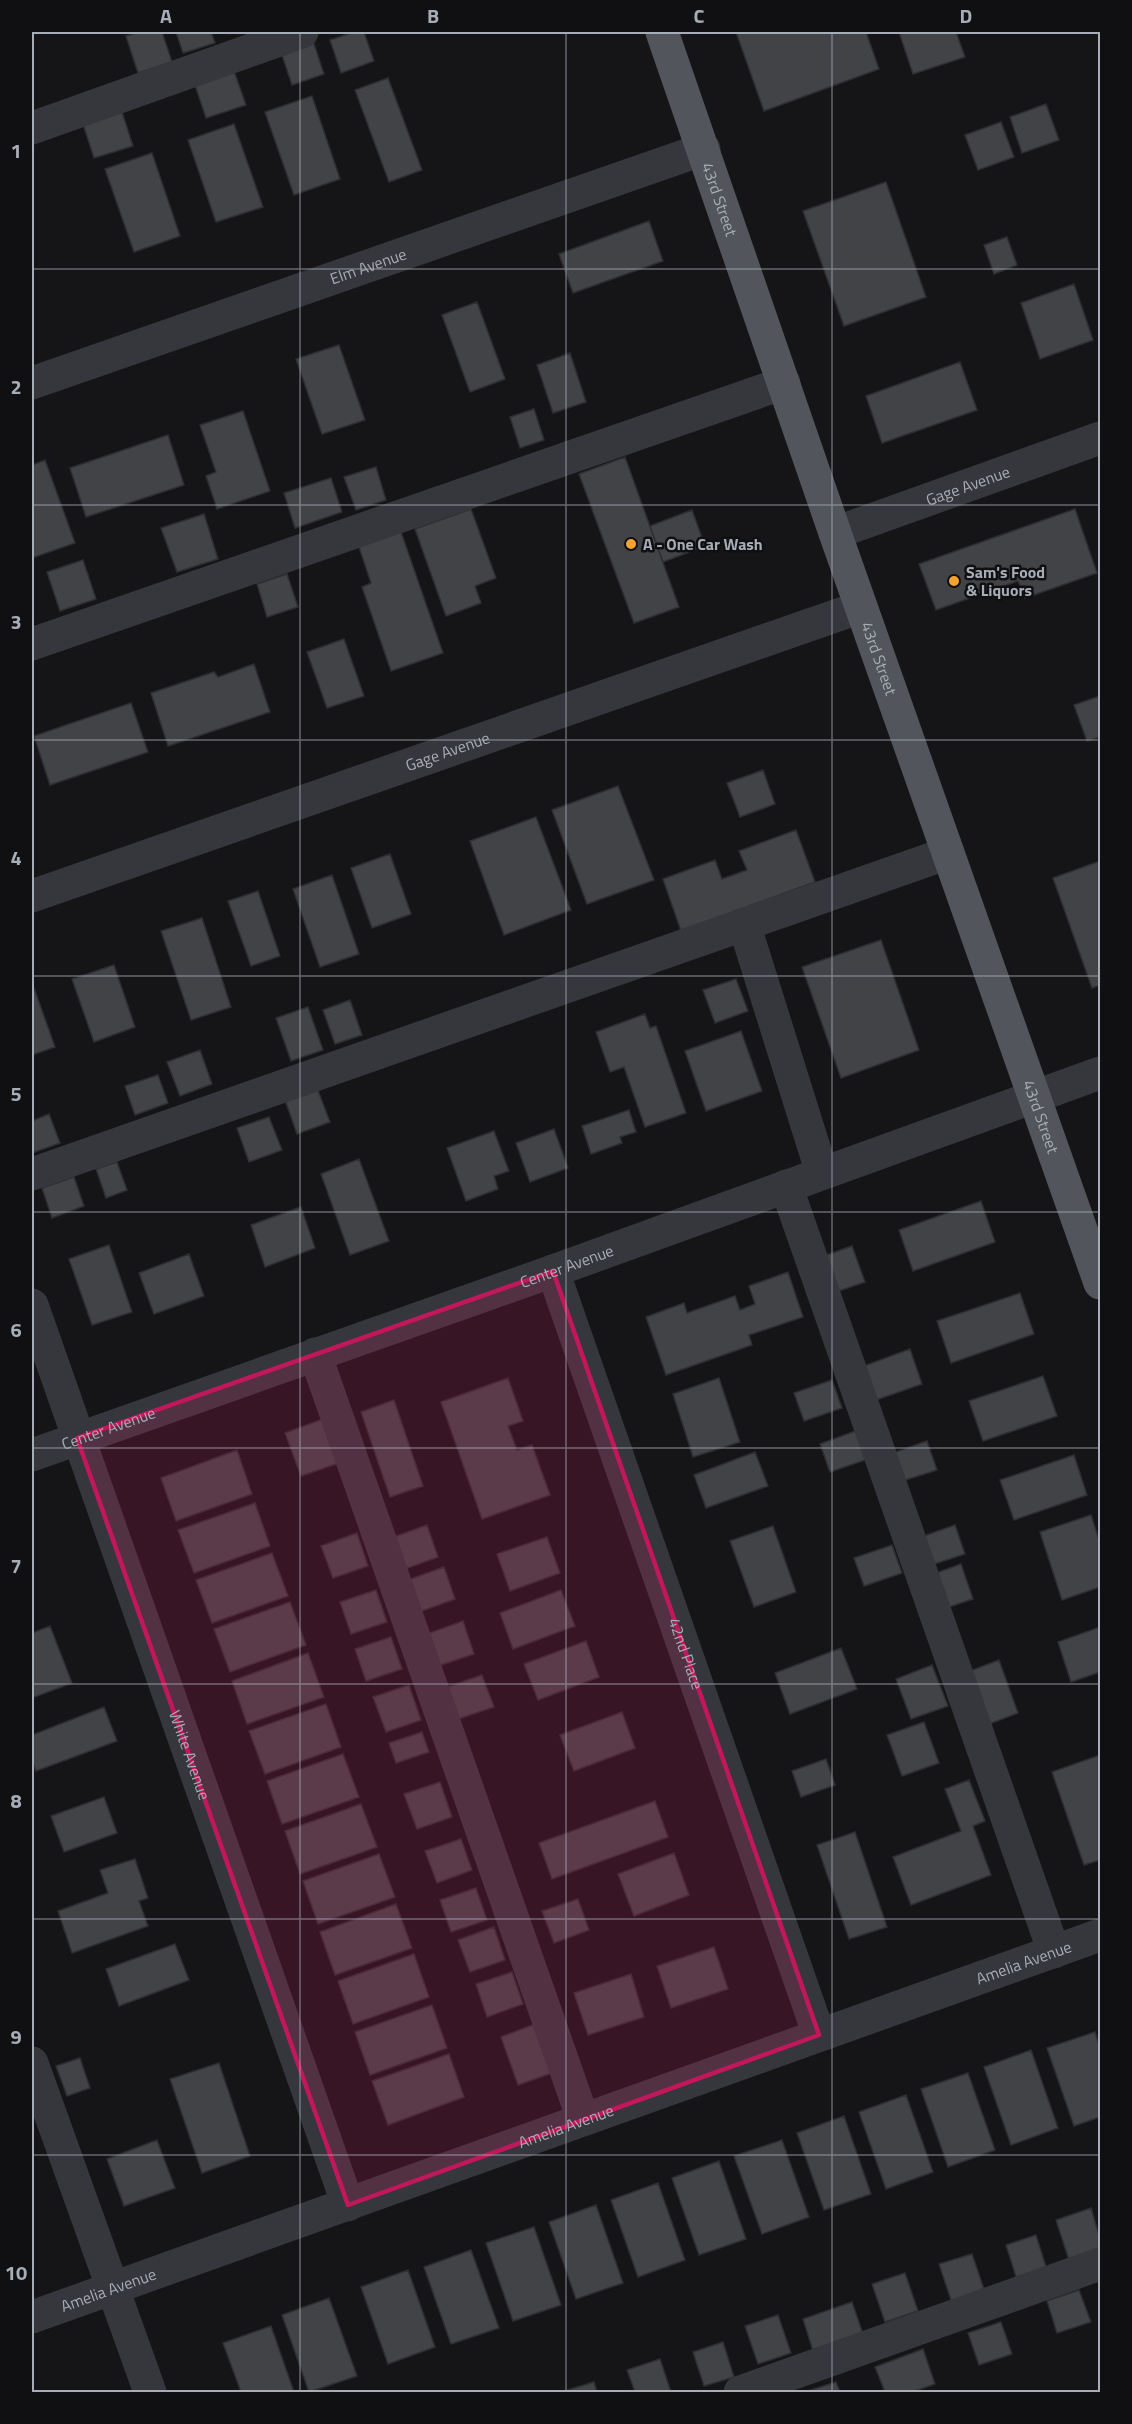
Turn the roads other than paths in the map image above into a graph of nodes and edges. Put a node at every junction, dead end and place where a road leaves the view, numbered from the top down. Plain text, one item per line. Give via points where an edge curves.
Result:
1 (302, 32) edge
2 (662, 32) edge
3 (32, 128) edge
4 (704, 149) junction
5 (784, 382) junction
6 (32, 383) edge
7 (1101, 438) edge
8 (835, 532) junction
9 (861, 607) junction
10 (32, 644) edge
11 (948, 853) junction
12 (32, 896) edge
13 (744, 924) junction
14 (1101, 1073) edge
15 (1035, 1096) junction
16 (822, 1173) junction
17 (32, 1174) edge
18 (786, 1186) junction
19 (553, 1271) junction
20 (1101, 1282) edge
21 (32, 1305) edge
22 (315, 1354) junction
23 (78, 1438) junction
24 (32, 1455) edge
25 (1101, 1935) edge
26 (1054, 1952) junction
27 (819, 2035) junction
28 (32, 2063) edge
29 (583, 2119) junction
30 (348, 2205) junction
31 (1101, 2264) edge
32 (114, 2289) junction
33 (32, 2317) edge
34 (150, 2392) edge
35 (740, 2392) edge

1 - 3 street
2 - 4 main road, 43rd Street
4 - 5 main road, 43rd Street
4 - 6 street, Elm Avenue
5 - 8 main road, 43rd Street
5 - 10 street
7 - 8 street, Gage Avenue
8 - 9 main road, 43rd Street
9 - 11 main road, 43rd Street
9 - 12 street, Gage Avenue
11 - 13 street
11 - 15 main road, 43rd Street
13 - 16 street
13 - 17 street
14 - 15 street, Center Avenue
15 - 16 street, Center Avenue
15 - 20 main road, 43rd Street
16 - 18 street, Center Avenue
18 - 19 street, Center Avenue
18 - 26 street
19 - 22 street, Center Avenue
19 - 27 street, 42nd Place
21 - 23 street, White Avenue
22 - 23 street, Center Avenue
22 - 29 street
23 - 24 street, Center Avenue
23 - 30 street, White Avenue
25 - 26 street, Amelia Avenue
26 - 27 street, Amelia Avenue
27 - 29 street, Amelia Avenue
28 - 32 street
29 - 30 street, Amelia Avenue
30 - 32 street, Amelia Avenue
31 - 35 street
32 - 33 street, Amelia Avenue
32 - 34 street

